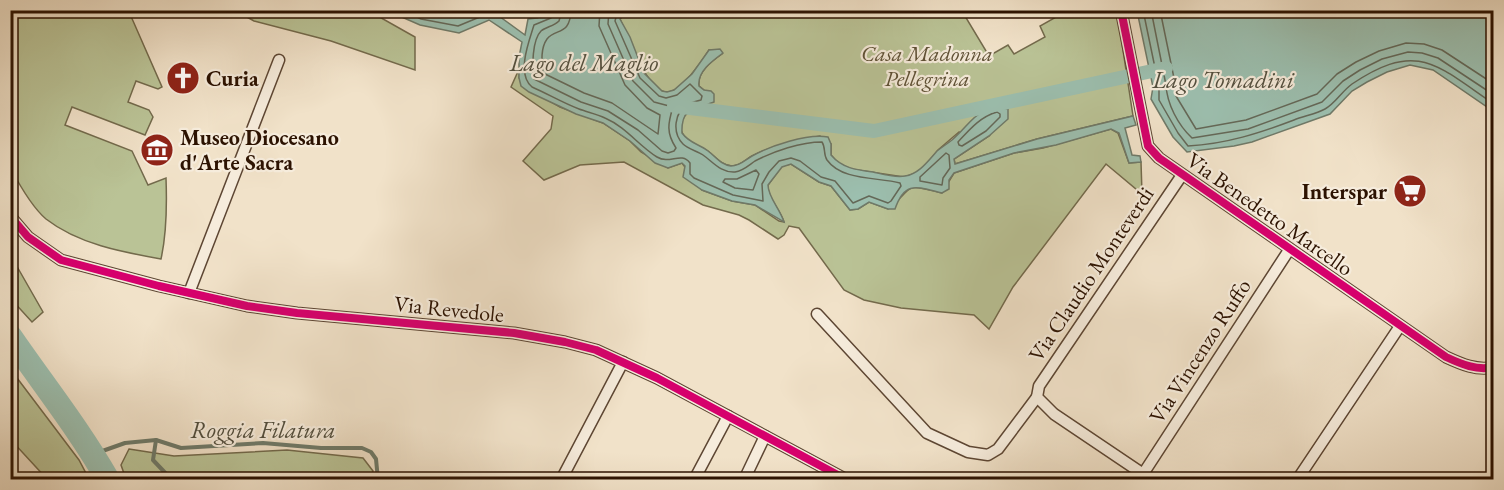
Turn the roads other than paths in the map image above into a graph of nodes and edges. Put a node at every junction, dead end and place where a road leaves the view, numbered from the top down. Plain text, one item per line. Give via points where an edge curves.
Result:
1 (1121, 10) edge
2 (279, 60) dead end
3 (1182, 175) junction
4 (10, 216) edge
5 (1289, 250) junction
6 (189, 293) junction
7 (818, 314) dead end
8 (1400, 326) junction
9 (622, 362) junction
10 (1494, 367) edge
11 (1037, 397) junction
12 (728, 416) junction
13 (765, 436) junction
14 (1147, 477) edge
15 (561, 480) edge
16 (694, 480) edge
17 (744, 480) edge
18 (847, 480) edge
19 (1297, 480) edge

1 - 3 street, Via Benedetto Marcello via 1148,146
2 - 6 street
3 - 5 street, Via Benedetto Marcello
3 - 11 street, Via Claudio Monteverdi via 1039,386
4 - 6 street, Via Revedole via 28,237 61,260
5 - 8 street, Via Benedetto Marcello
5 - 14 street, Via Vincenzo Ruffo
6 - 9 street, Via Revedole via 297,313 514,333 596,350
7 - 11 street, Via Claudio Monteverdi via 927,433 968,452 988,455 998,449
8 - 10 street, Via Benedetto Marcello via 1463,365
8 - 19 street
9 - 12 street, Via Revedole
9 - 15 street
11 - 14 street, Via Claudio Monteverdi via 1054,414
12 - 13 street, Via Revedole
12 - 16 street
13 - 17 street
13 - 18 street, Via Revedole

